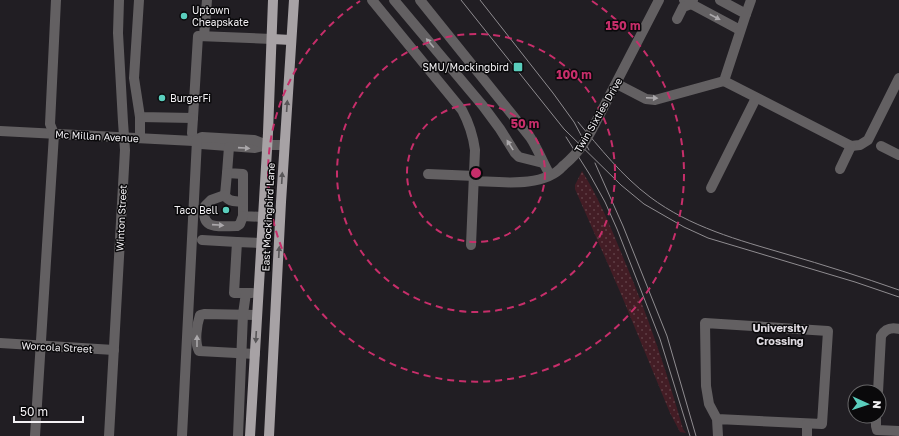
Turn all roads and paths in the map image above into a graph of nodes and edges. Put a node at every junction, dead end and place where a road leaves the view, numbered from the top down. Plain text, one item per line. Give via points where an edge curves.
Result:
1 (56, 0) edge
2 (119, 0) edge
3 (139, 0) edge
4 (206, 0) edge
5 (273, 0) edge
6 (294, 0) edge
7 (372, 0) edge
8 (394, 0) edge
9 (420, 0) edge
10 (659, 0) edge
11 (720, 0) edge
12 (751, 0) edge
13 (689, 1) edge
14 (746, 14) junction
15 (677, 19) dead end
16 (740, 30) junction
17 (204, 36) junction
18 (272, 39) junction
19 (291, 40) junction
20 (899, 78) edge
21 (724, 82) junction
22 (617, 84) junction
23 (756, 98) junction
24 (140, 117) junction
25 (193, 118) junction
26 (0, 131) edge
27 (54, 134) junction
28 (124, 138) junction
29 (140, 138) junction
30 (196, 141) junction
31 (267, 145) junction
32 (284, 145) junction
33 (851, 146) junction
34 (881, 146) dead end
35 (229, 147) junction
36 (899, 155) edge
37 (543, 163) junction
38 (840, 169) dead end
39 (227, 173) junction
40 (428, 174) dead end
41 (550, 176) junction
42 (475, 178) junction
43 (711, 188) dead end
44 (225, 196) junction
45 (242, 202) junction
46 (243, 216) junction
47 (263, 217) junction
48 (202, 240) dead end
49 (237, 242) junction
50 (261, 243) junction
51 (471, 245) dead end
52 (277, 290) junction
53 (259, 292) junction
54 (246, 293) junction
55 (243, 314) junction
56 (257, 315) junction
57 (899, 329) edge
58 (0, 343) edge
59 (41, 346) junction
60 (114, 350) junction
61 (241, 354) junction
62 (255, 354) junction
63 (241, 376) junction
64 (254, 377) junction
65 (878, 384) edge
66 (239, 410) junction
67 (252, 410) junction
68 (270, 410) junction
69 (717, 419) junction
70 (807, 424) junction
71 (876, 424) edge
72 (899, 431) edge
73 (35, 436) edge
74 (109, 436) edge
75 (182, 436) edge
76 (238, 436) edge
77 (250, 436) edge
78 (269, 436) edge
79 (718, 436) edge
80 (807, 436) edge

1 - 27 street via 50,124
2 - 28 street, Winton Street via 118,39
3 - 24 street via 134,78
4 - 17 street
5 - 18 main road, East Mockingbird Lane
6 - 19 main road, East Mockingbird Lane
7 - 42 street via 469,122 475,150
37 -> 8 street via 520,157 515,153 483,106
9 - 37 street via 530,137
10 - 22 street, Twin Sixties Drive
11 - 14 street
12 - 14 street
13 - 15 street
13 -> 16 street
14 - 16 street
16 - 21 street
17 - 18 street
17 - 25 street via 198,36
18 - 19 main road
18 - 31 main road, East Mockingbird Lane
32 -> 19 main road, East Mockingbird Lane
20 - 33 street via 868,140 860,145
22 -> 21 street via 655,100
21 - 23 street
22 - 41 street, Twin Sixties Drive, bridge via 582,147 573,158
23 - 33 street
23 - 43 street
24 - 25 street
24 - 29 street
25 - 30 street via 192,133
26 - 27 street, Mc Millan Avenue
27 - 28 street, Mc Millan Avenue
27 - 59 street
28 - 29 street, Mc Millan Avenue
28 - 60 street, Winton Street
29 - 30 street, Mc Millan Avenue
30 - 31 street, Mc Millan Avenue via 202,137 254,140
30 - 35 street, Mc Millan Avenue via 201,144
30 - 75 street
31 - 32 street, Mc Millan Avenue
35 -> 31 street, Mc Millan Avenue via 255,148
31 - 47 main road, East Mockingbird Lane
52 -> 32 main road, East Mockingbird Lane
33 - 38 street
34 - 36 street
35 - 39 street
37 - 41 street
39 - 44 street
39 - 45 street via 244,174
40 - 42 street, Twin Sixties Drive
41 - 42 street, Twin Sixties Drive via 516,182
42 - 51 street
44 - 45 street via 229,201
44 -> 46 street via 211,200 205,206 204,219 208,224 237,226
45 - 46 street
46 - 47 street
47 - 50 main road, East Mockingbird Lane
48 - 49 street
49 - 50 street
49 - 54 street via 234,293
50 - 53 main road, East Mockingbird Lane
52 - 53 main road
52 - 68 main road, East Mockingbird Lane
53 - 54 street
53 - 56 main road, East Mockingbird Lane
54 - 55 street
55 - 56 street
55 - 61 street
61 -> 55 street via 199,352 197,334 200,315
56 -> 62 main road, East Mockingbird Lane
57 - 65 street via 889,328 881,336
58 - 59 street, Worcola Street
59 - 60 street, Worcola Street
59 - 73 street
60 - 74 street, Winton Street
61 - 62 street
61 - 63 street
62 - 64 main road, East Mockingbird Lane
63 - 64 street
63 - 66 street
64 - 67 main road, East Mockingbird Lane
66 - 67 street
66 - 76 street
67 - 68 main road
67 - 77 main road, East Mockingbird Lane
68 - 78 main road, East Mockingbird Lane
69 - 70 street
69 - 70 street via 709,404 706,386 705,323 828,332 822,424
69 - 79 street
70 - 80 street
71 - 72 street via 878,430

